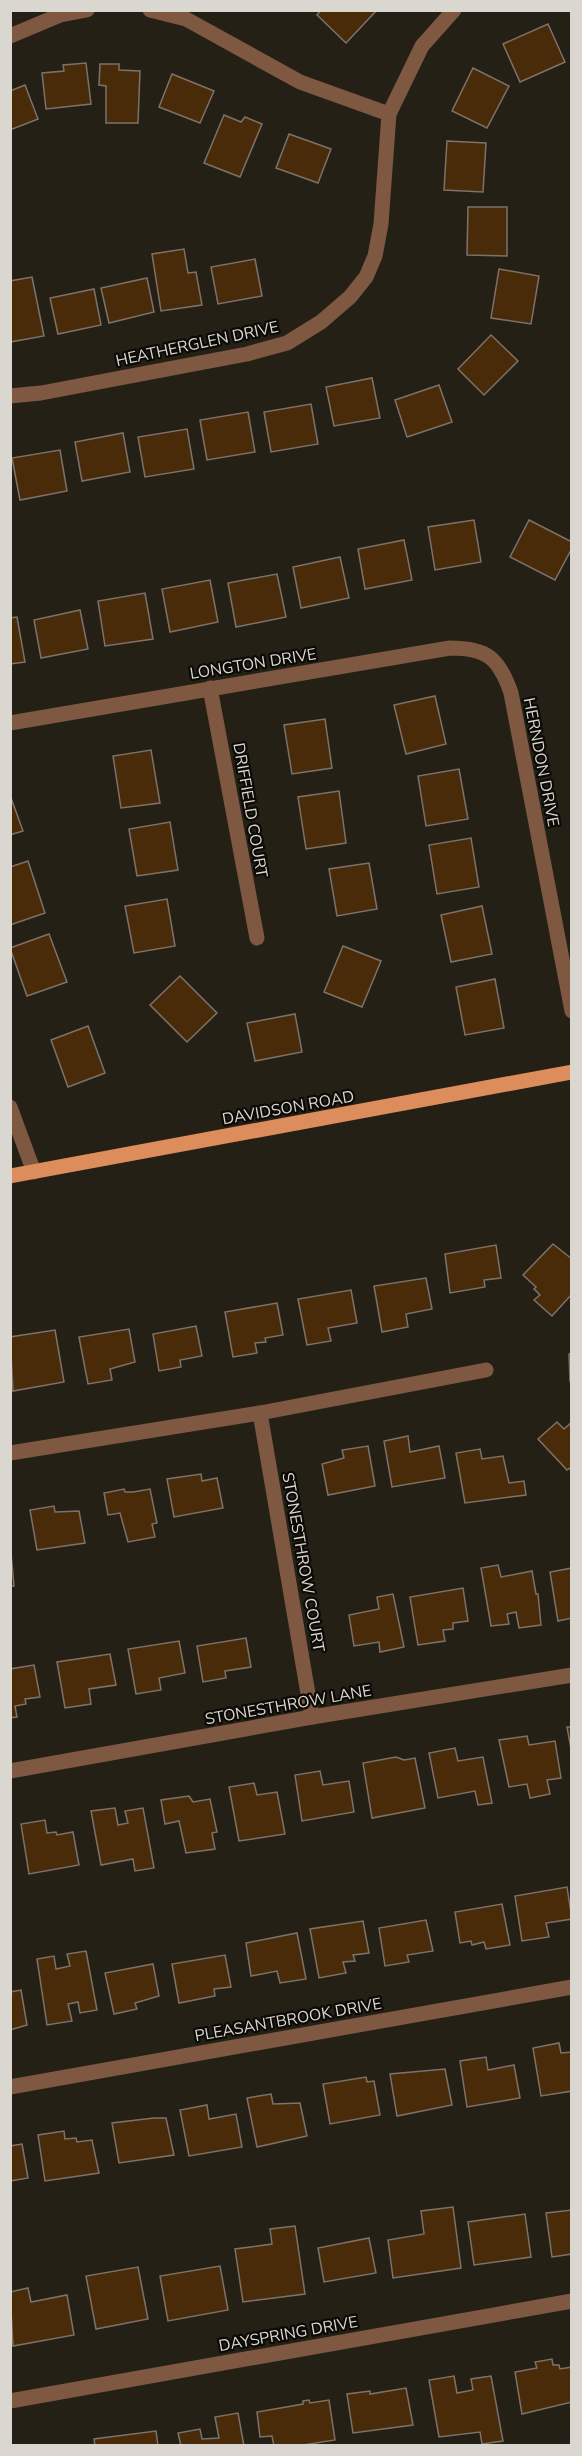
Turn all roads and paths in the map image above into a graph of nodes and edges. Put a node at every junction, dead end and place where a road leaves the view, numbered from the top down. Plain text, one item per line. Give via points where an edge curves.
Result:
1 (87, 10) edge
2 (150, 10) edge
3 (454, 10) edge
4 (10, 36) edge
5 (389, 114) junction
6 (10, 396) edge
7 (497, 663) joint
8 (210, 688) junction
9 (10, 723) edge
10 (257, 938) dead end
11 (572, 1011) edge
12 (572, 1072) edge
13 (10, 1107) edge
14 (34, 1172) junction
15 (10, 1176) edge
16 (486, 1370) dead end
17 (260, 1413) junction
18 (10, 1453) edge
19 (572, 1675) edge
20 (312, 1717) junction
21 (10, 1772) edge
22 (572, 1987) edge
23 (10, 2087) edge
24 (572, 2301) edge
25 (10, 2401) edge

1 - 4 street via 60,15
2 - 5 street via 186,19 300,82
3 - 5 street, HEATHERGLEN DRIVE via 422,46
5 - 6 street, HEATHERGLEN DRIVE via 375,256 366,277 350,297 321,322 287,343 247,354
7 - 8 street, LONGTON DRIVE via 486,653 471,648 450,648
7 - 11 street, HERNDON DRIVE via 511,693
8 - 9 street, LONGTON DRIVE
8 - 10 street, DRIFFIELD COURT
12 - 14 main road, DAVIDSON ROAD
13 - 14 street
14 - 15 main road, DAVIDSON ROAD
16 - 17 street
17 - 18 street
17 - 20 street, STONESTHROW COURT
19 - 20 street, STONESTHROW LANE
20 - 21 street, STONESTHROW LANE
22 - 23 street, PLEASANTBROOK DRIVE
24 - 25 street, DAYSPRING DRIVE

